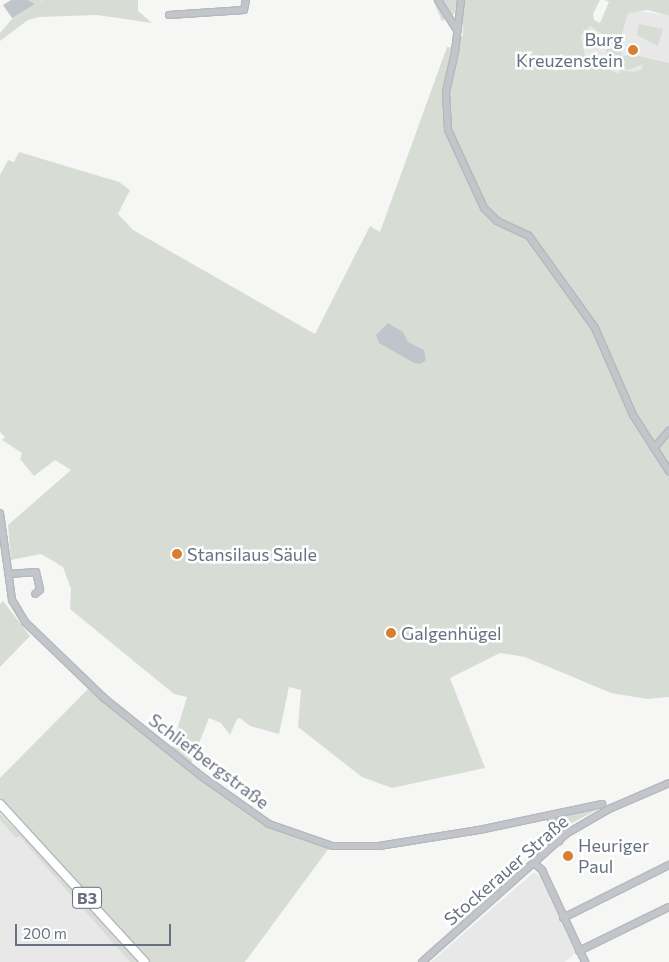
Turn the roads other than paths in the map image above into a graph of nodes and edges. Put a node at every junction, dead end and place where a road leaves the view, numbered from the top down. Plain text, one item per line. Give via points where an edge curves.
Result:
1 (246, 0) edge
2 (438, 0) edge
3 (461, 0) edge
4 (169, 16) dead end
5 (457, 30) junction
6 (669, 430) edge
7 (654, 448) junction
8 (669, 471) edge
9 (0, 513) edge
10 (9, 574) junction
11 (35, 594) dead end
12 (669, 783) edge
13 (0, 804) edge
14 (602, 804) dead end
15 (550, 816) junction
16 (566, 834) junction
17 (559, 841) junction
18 (534, 863) junction
19 (669, 865) edge
20 (669, 907) edge
21 (563, 918) junction
22 (579, 951) junction
23 (144, 962) edge
24 (422, 962) edge
25 (585, 962) edge

1 - 4 street via 244,10
2 - 5 street
3 - 5 street
5 - 7 street via 446,92 448,130 484,208 497,221 528,236 595,328 625,399
6 - 7 street
7 - 8 street
9 - 10 street, Schliefbergstraße
10 - 11 street via 36,572 40,590
10 - 15 street, Schliefbergstraße via 12,600 18,613 76,673 201,776 269,824 316,842 350,847 409,842
12 - 16 street, Stockerauer Straße via 609,809
13 - 23 main road, B3
14 - 15 street, Schliefbergstraße
15 - 16 street
15 - 17 street
16 - 17 street, Stockerauer Straße
17 - 18 street, Stockerauer Straße
18 - 21 street via 542,870
18 - 24 street, Stockerauer Straße
19 - 21 street
20 - 22 street
21 - 22 street
22 - 25 street

